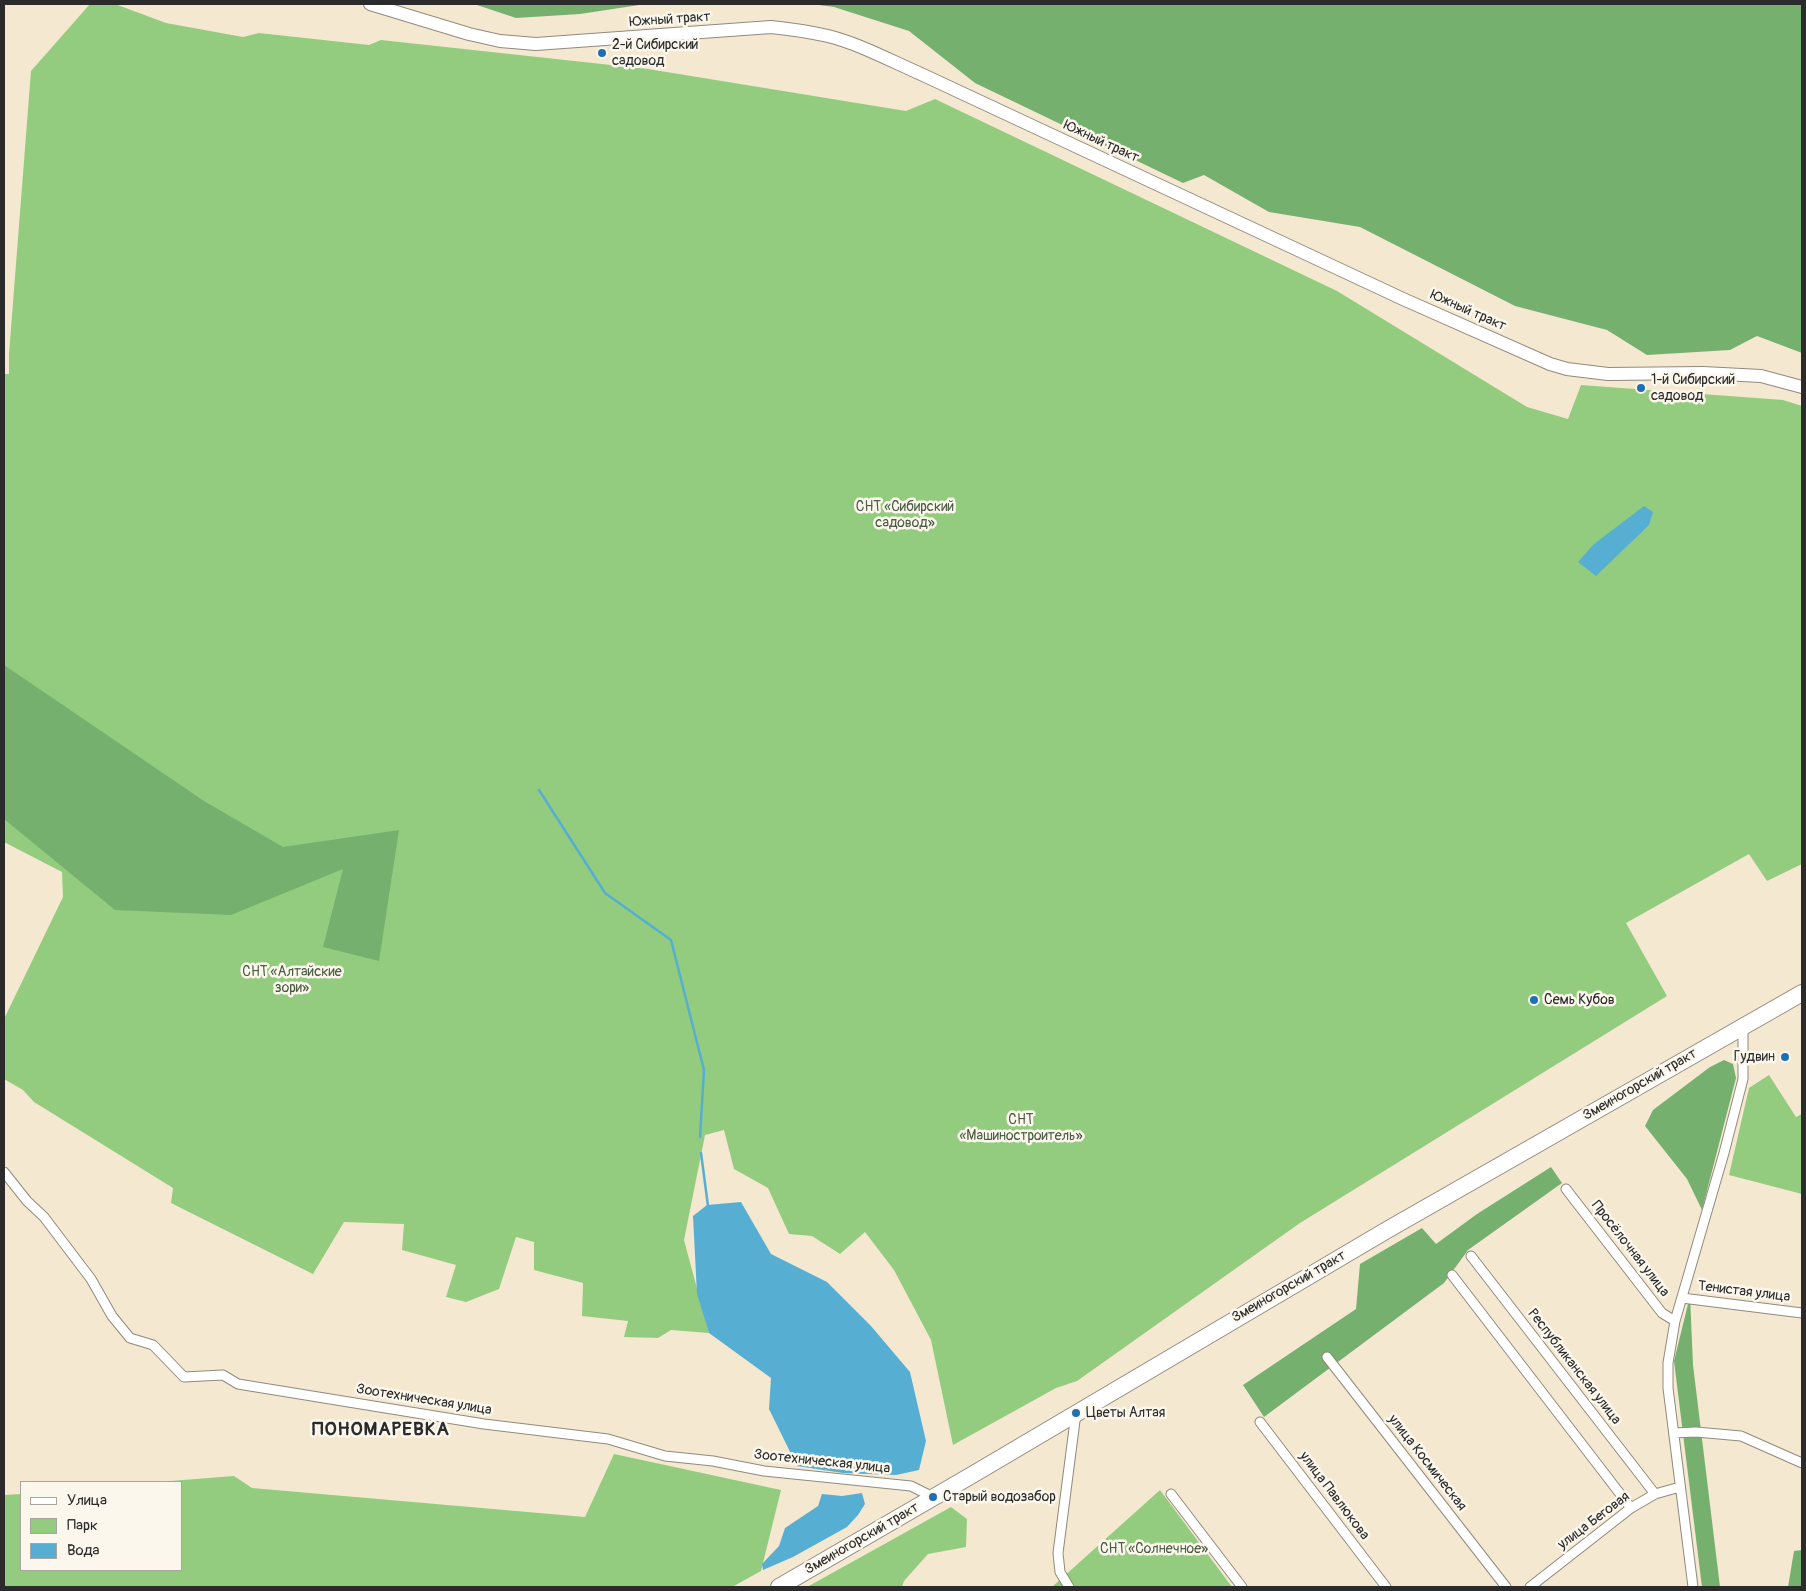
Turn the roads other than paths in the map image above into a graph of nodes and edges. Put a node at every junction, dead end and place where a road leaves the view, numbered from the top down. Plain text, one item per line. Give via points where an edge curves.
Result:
1 (370, 4) edge
2 (1802, 387) edge
3 (1802, 993) edge
4 (1743, 1027) junction
5 (4, 1172) edge
6 (1566, 1189) dead end
7 (1470, 1256) dead end
8 (1452, 1275) dead end
9 (1682, 1298) junction
10 (1802, 1313) edge
11 (1676, 1321) junction
12 (1327, 1357) dead end
13 (1076, 1413) junction
14 (1260, 1422) dead end
15 (1674, 1433) junction
16 (1802, 1464) edge
17 (1680, 1486) junction
18 (1171, 1494) dead end
19 (1655, 1494) junction
20 (933, 1497) junction
21 (1632, 1508) junction
22 (778, 1587) edge
23 (1069, 1587) edge
24 (1242, 1587) edge
25 (1386, 1587) edge
26 (1506, 1587) edge
27 (1530, 1587) edge
28 (1693, 1587) edge

1 - 2 main road, Южный тракт via 477,36 536,44 771,27 830,36 921,74 1550,364 1608,374 1762,376
3 - 4 highway, Змеиногорский тракт
4 - 9 street via 1743,1078
4 - 13 highway, Змеиногорский тракт via 1387,1230
5 - 20 street, Зоотехническая улица via 44,1217 130,1338 154,1346 184,1377 223,1375 238,1384 341,1402 608,1439 664,1456 764,1471 911,1486
6 - 11 street, Просёлочная улица via 1662,1313
7 - 19 street, Республиканская улица
8 - 21 street
9 - 10 street, Тенистая улица
9 - 11 street
11 - 15 street via 1668,1363
12 - 26 street, улица Космическая
13 - 20 highway, Змеиногорский тракт
13 - 23 street via 1058,1553 1060,1572
14 - 25 street, улица Павлюкова
15 - 16 street via 1741,1436
15 - 17 street
17 - 19 street, улица Беговая
17 - 28 street
18 - 24 street
19 - 21 street, улица Беговая
20 - 22 highway, Змеиногорский тракт
21 - 27 street, улица Беговая

